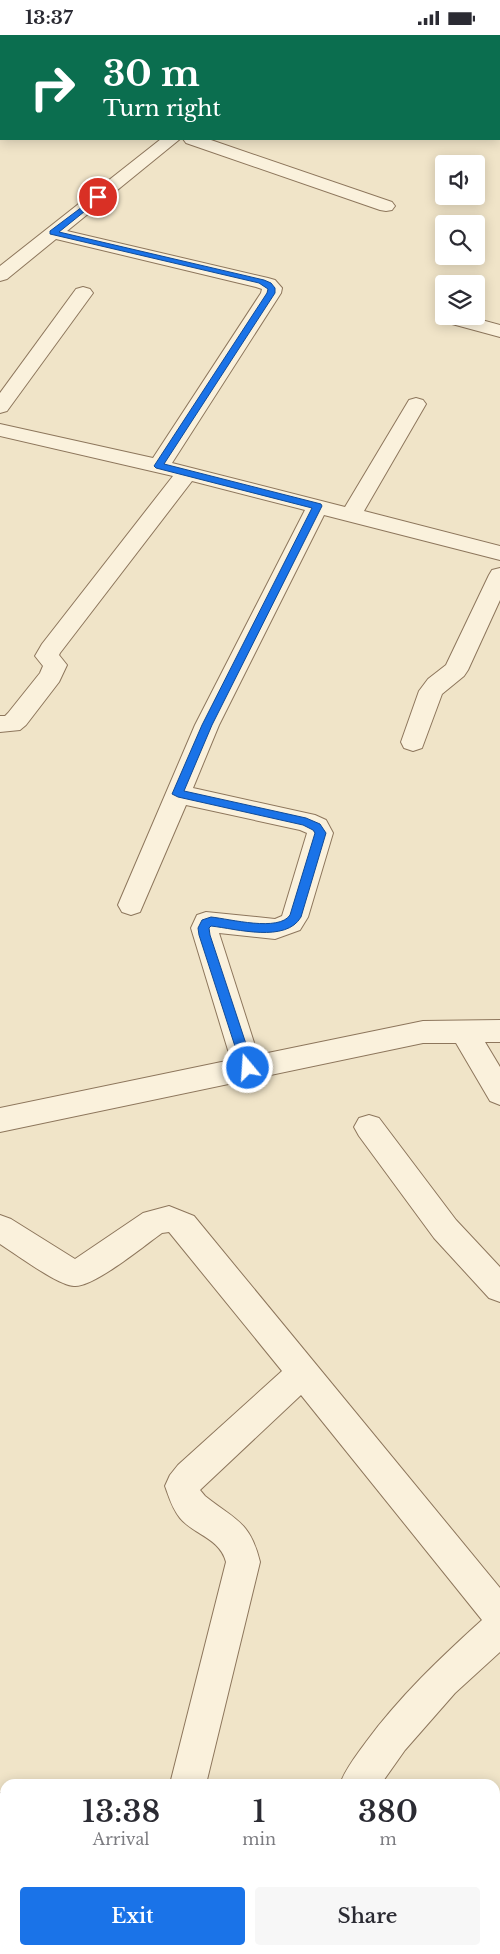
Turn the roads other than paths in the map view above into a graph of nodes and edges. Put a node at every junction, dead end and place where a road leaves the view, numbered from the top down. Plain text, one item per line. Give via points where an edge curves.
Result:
1 (170, 140) edge
2 (195, 140) edge
3 (386, 206) dead end
4 (53, 233) junction
5 (0, 275) edge
6 (83, 293) dead end
7 (478, 325) edge
8 (500, 331) edge
9 (416, 404) dead end
10 (0, 407) edge
11 (0, 430) edge
12 (159, 466) junction
13 (187, 473) junction
14 (318, 506) junction
15 (351, 515) junction
16 (500, 553) edge
17 (500, 575) edge
18 (0, 724) edge
19 (413, 742) dead end
20 (178, 794) junction
21 (131, 905) dead end
22 (464, 1031) junction
23 (500, 1031) edge
24 (248, 1068) junction
25 (500, 1093) edge
26 (0, 1120) edge
27 (370, 1127) dead end
28 (0, 1228) edge
29 (500, 1288) edge
30 (303, 1373) junction
31 (500, 1615) edge
32 (500, 1629) edge
33 (189, 1779) edge
34 (362, 1779) edge

1 - 4 street
2 - 3 street
4 - 5 street
4 - 12 street via 261,282 272,288
6 - 10 street
7 - 8 street
9 - 15 street
11 - 12 street
12 - 13 street
13 - 14 street
13 - 18 street via 50,650 47,656 55,665 51,676 17,719 11,724
14 - 15 street
14 - 20 street via 207,725
15 - 16 street
17 - 19 street via 456,670 431,691
20 - 21 street
20 - 24 street via 306,822 320,833 291,923 275,929 211,921 204,928
22 - 23 street
22 - 24 street via 423,1032
22 - 25 street
24 - 26 street
27 - 29 street via 445,1229
28 - 30 street via 74,1273 85,1270 154,1222 174,1219 183,1225
30 - 31 street
30 - 33 street via 182,1486 183,1497 189,1505 237,1540 242,1550 242,1562
32 - 34 street via 442,1680 392,1737

